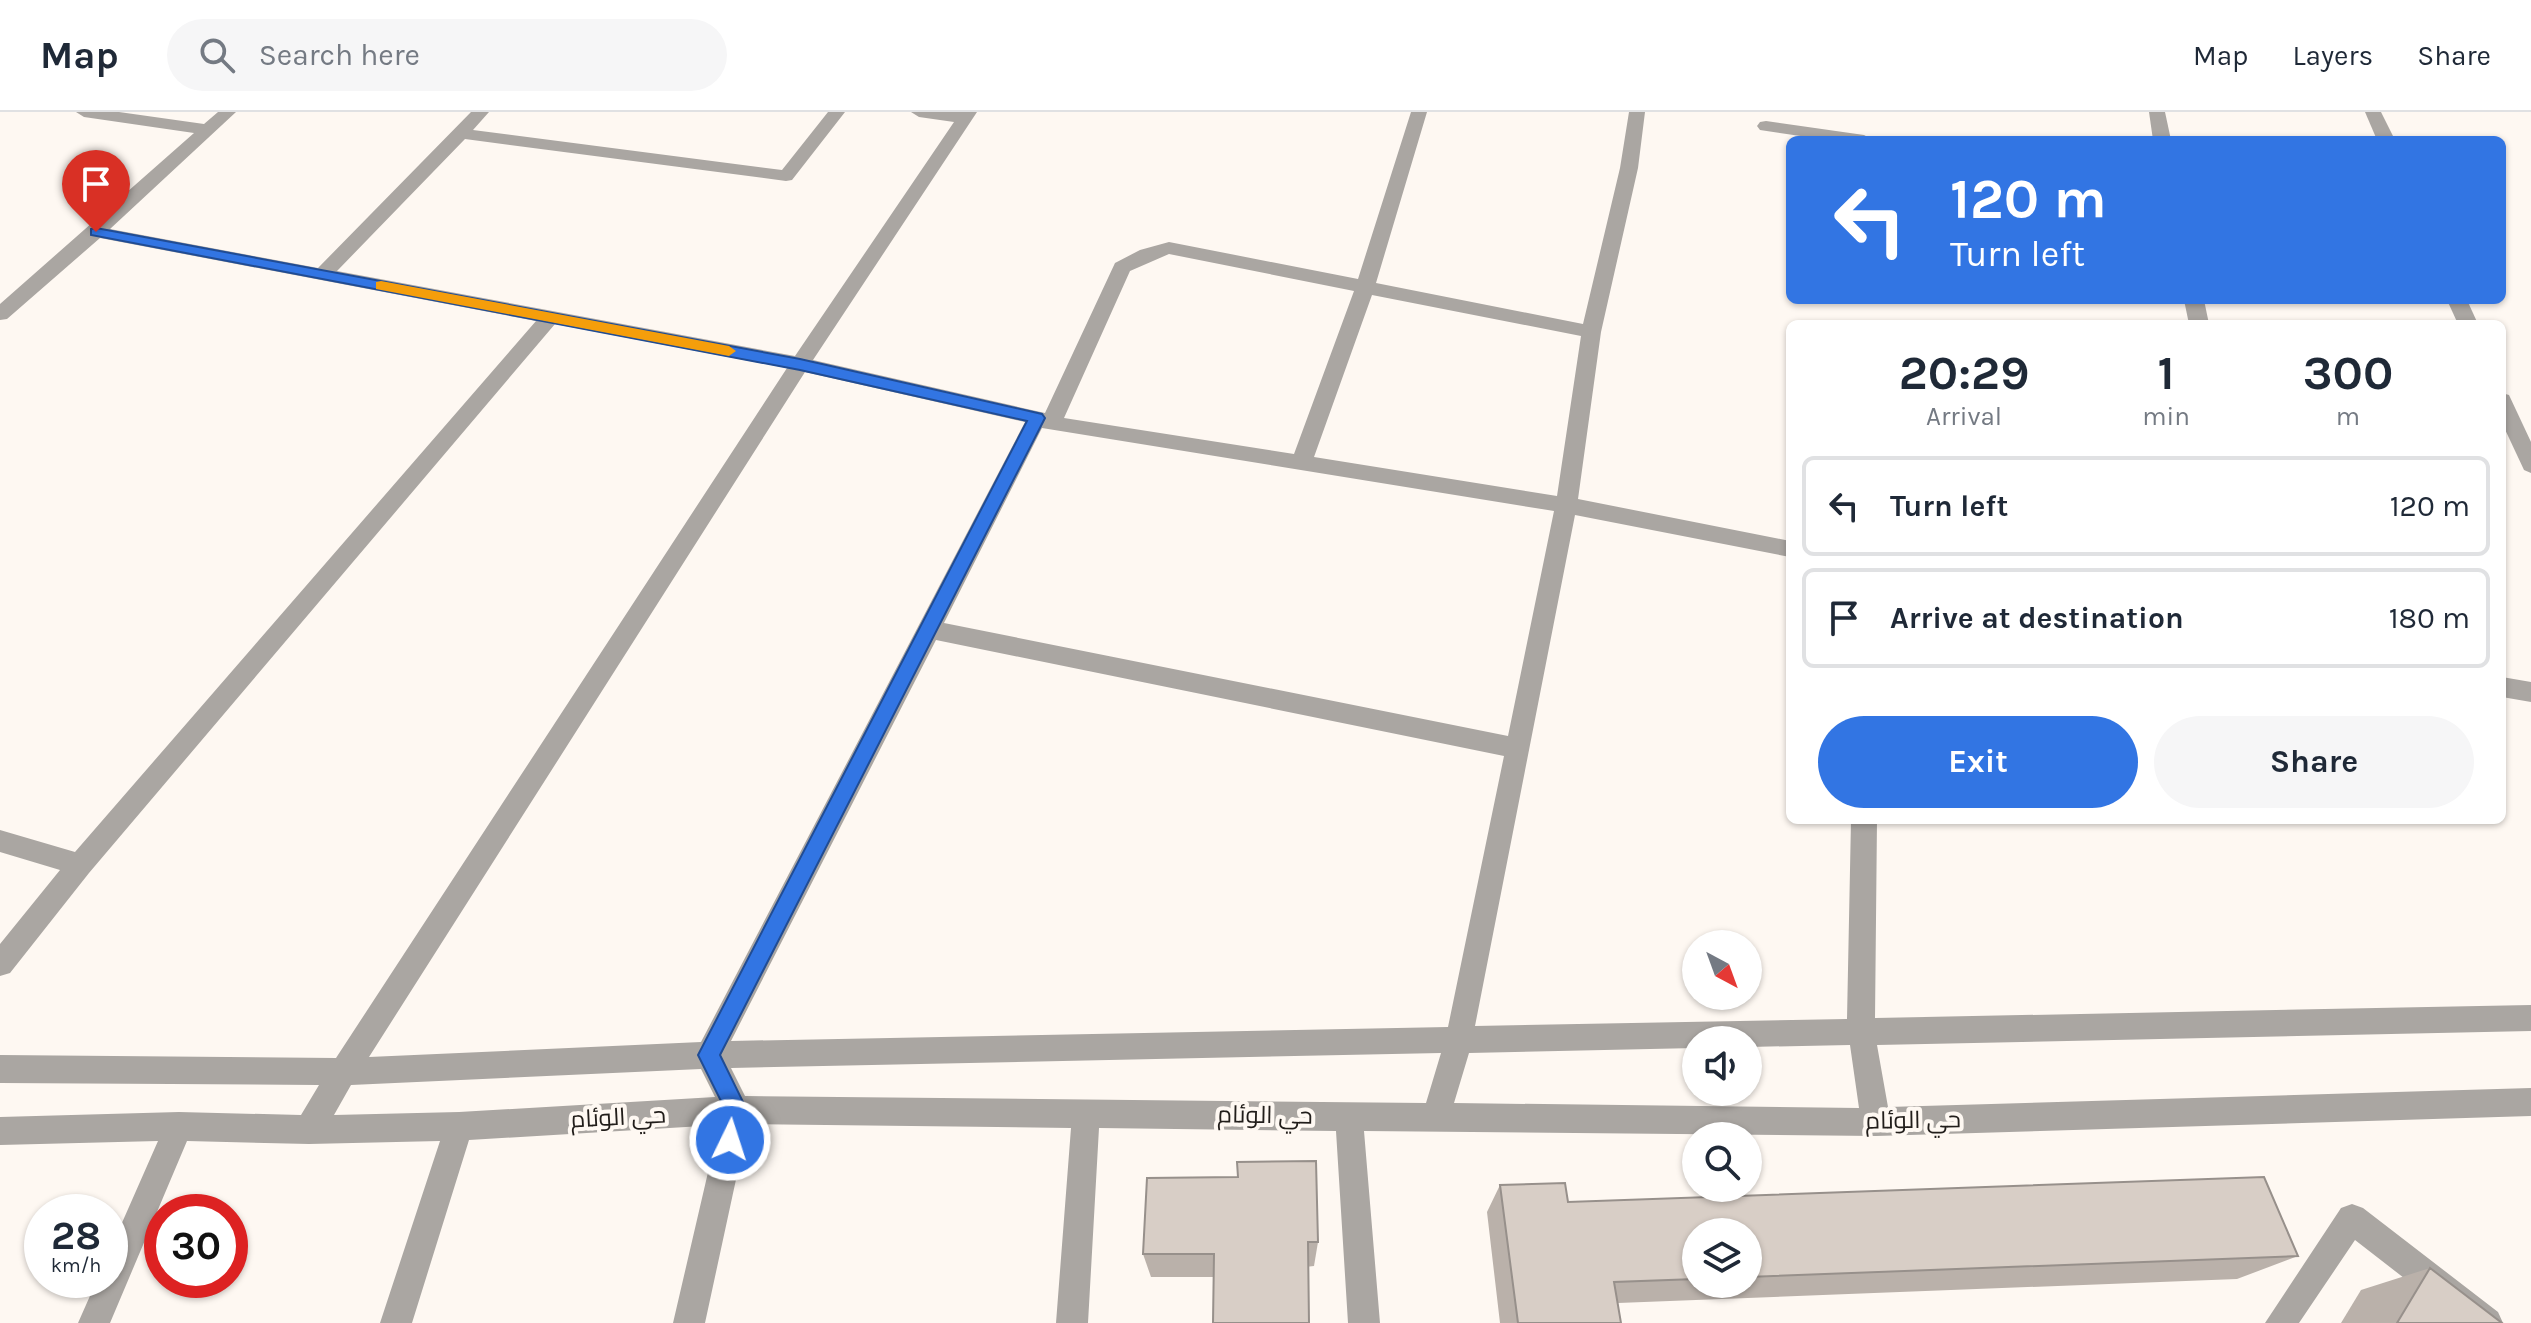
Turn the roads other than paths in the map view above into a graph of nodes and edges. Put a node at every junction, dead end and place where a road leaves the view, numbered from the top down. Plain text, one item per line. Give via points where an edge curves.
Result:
1 (84, 112) edge
2 (228, 112) edge
3 (481, 112) edge
4 (837, 112) edge
5 (919, 112) edge
6 (1419, 112) edge
7 (1637, 112) edge
8 (2157, 112) edge
9 (2373, 112) edge
10 (967, 115) edge
11 (1766, 126) dead end
12 (207, 130) junction
13 (460, 133) junction
14 (1836, 136) edge
15 (2161, 136) edge
16 (2384, 136) edge
17 (96, 232) junction
18 (322, 275) junction
19 (1365, 288) junction
20 (0, 314) edge
21 (551, 316) junction
22 (1591, 332) junction
23 (800, 364) junction
24 (2506, 406) edge
25 (2506, 408) edge
26 (2531, 412) edge
27 (1044, 420) junction
28 (1301, 463) junction
29 (2531, 465) edge
30 (1566, 505) junction
31 (1786, 548) edge
32 (930, 629) junction
33 (2506, 688) edge
34 (2531, 692) edge
35 (1516, 748) junction
36 (1864, 824) edge
37 (0, 841) edge
38 (80, 865) junction
39 (0, 964) edge
40 (2531, 1018) edge
41 (1861, 1030) junction
42 (1459, 1039) junction
43 (709, 1055) junction
44 (0, 1069) edge
45 (343, 1072) junction
46 (2531, 1102) edge
47 (737, 1110) junction
48 (1086, 1113) junction
49 (1349, 1116) junction
50 (1436, 1116) junction
51 (1876, 1122) junction
52 (179, 1126) junction
53 (459, 1126) junction
54 (309, 1130) junction
55 (0, 1131) edge
56 (94, 1323) edge
57 (396, 1323) edge
58 (689, 1323) edge
59 (1072, 1323) edge
60 (1364, 1323) edge
61 (2281, 1323) edge
62 (2487, 1323) edge

1 - 12 street
2 - 12 street
3 - 13 street
4 - 13 street via 786,176
5 - 10 street
6 - 19 street
7 - 22 street
8 - 15 street
9 - 16 street
10 - 23 street
11 - 14 street
12 - 17 street
13 - 18 street
17 - 18 street
17 - 20 street
18 - 21 street
19 - 22 street
19 - 27 street via 1169,248 1147,254 1122,267
19 - 28 street
21 - 23 street
21 - 38 street
22 - 30 street
23 - 27 street
23 - 45 street
24 - 26 street
25 - 29 street
27 - 28 street
27 - 32 street
28 - 30 street
30 - 31 street
30 - 35 street
32 - 35 street
32 - 43 street
33 - 34 street
35 - 42 street
36 - 41 street
37 - 38 street
38 - 39 street
40 - 41 street
41 - 42 street
41 - 51 street
42 - 43 street
42 - 50 street
43 - 45 street
43 - 47 street
44 - 45 street
45 - 54 street
46 - 51 street, حي الوئام
47 - 48 street, حي الوئام
47 - 53 street, حي الوئام
47 - 58 street
48 - 49 street, حي الوئام
48 - 59 street
49 - 50 street, حي الوئام
49 - 60 street
50 - 51 street, حي الوئام
52 - 54 street, حي الوئام
52 - 55 street, حي الوئام
52 - 56 street
53 - 54 street, حي الوئام
53 - 57 street
61 - 62 street via 2352,1219

